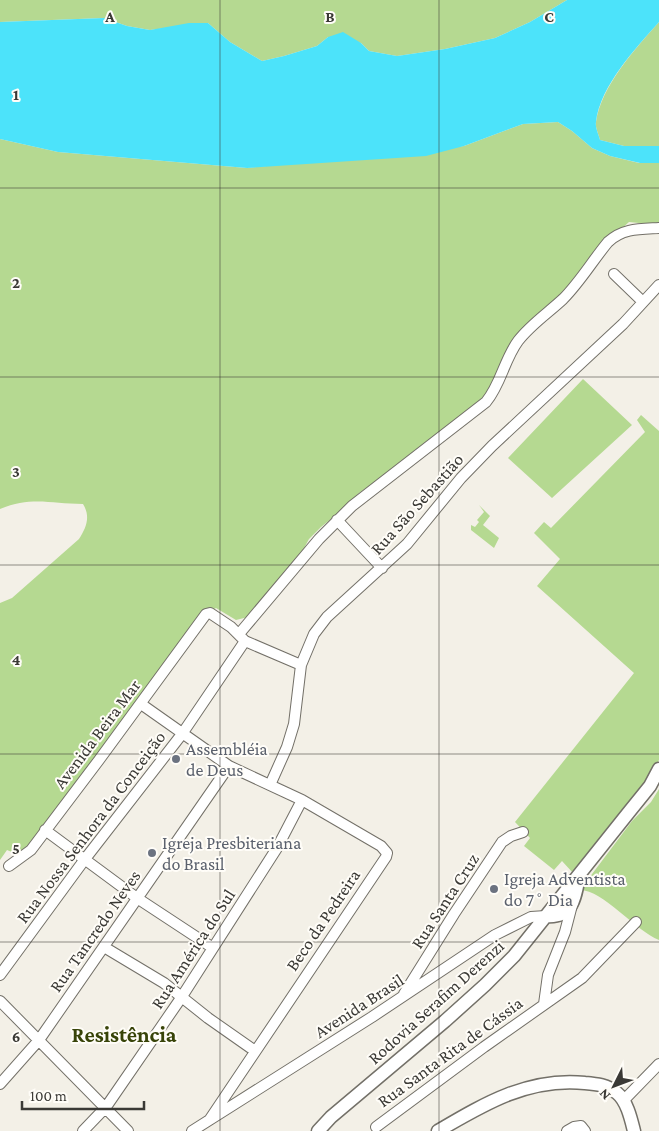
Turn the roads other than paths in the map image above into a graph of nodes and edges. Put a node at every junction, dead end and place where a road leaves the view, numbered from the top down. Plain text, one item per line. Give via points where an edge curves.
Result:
1 (659, 228) edge
2 (614, 274) dead end
3 (659, 285) edge
4 (643, 302) junction
5 (338, 520) junction
6 (382, 568) junction
7 (242, 638) junction
8 (301, 665) junction
9 (141, 704) junction
10 (182, 734) junction
11 (229, 766) junction
12 (659, 769) edge
13 (270, 785) junction
14 (302, 800) junction
15 (45, 830) junction
16 (523, 832) dead end
17 (85, 859) junction
18 (9, 866) dead end
19 (579, 874) junction
20 (137, 898) junction
21 (572, 905) junction
22 (551, 917) junction
23 (636, 922) dead end
24 (561, 941) junction
25 (104, 947) junction
26 (213, 948) junction
27 (0, 975) edge
28 (402, 997) junction
29 (182, 998) junction
30 (0, 1001) edge
31 (544, 1004) junction
32 (39, 1040) junction
33 (255, 1051) junction
34 (659, 1064) edge
35 (0, 1084) edge
36 (623, 1101) junction
37 (106, 1107) junction
38 (210, 1119) junction
39 (376, 1127) dead end
40 (83, 1131) edge
41 (128, 1131) edge
42 (192, 1131) edge
43 (318, 1131) edge
44 (438, 1131) edge
45 (567, 1131) edge
46 (585, 1131) edge
47 (634, 1131) edge

1 - 5 street via 629,229 614,236 564,298 518,341 486,402
2 - 4 street
3 - 4 street, Rua São Sebastião
4 - 6 street, Rua São Sebastião via 492,446 461,478 408,544
5 - 6 street
5 - 7 street via 319,539
6 - 8 street, Rua São Sebastião via 326,616 314,634
7 - 8 street
7 - 9 street, Avenida Beira Mar via 210,614 205,615
7 - 10 street, Rua Nossa Senhora da Conceição
8 - 13 street, Rua São Sebastião via 294,724
9 - 10 street, Beco da Pedreira
9 - 15 street, Avenida Beira Mar
10 - 11 street, Beco da Pedreira
10 - 17 street, Rua Nossa Senhora da Conceição
11 - 13 street, Beco da Pedreira
11 - 20 street, Rua Tancredo Neves
12 - 19 main road, Rodovia Serafim Derenzi via 650,786
13 - 14 street, Beco da Pedreira
14 - 26 street, Rua América do Sul via 277,848
14 - 33 street, Beco da Pedreira via 381,846 387,853
15 - 17 street
15 - 18 street, Avenida Beira Mar via 31,850
16 - 28 street, Rua Santa Cruz via 502,842
17 - 20 street
17 - 27 street, Rua Nossa Senhora da Conceição
19 - 21 main road
19 - 22 main road, Rodovia Serafim Derenzi
20 - 25 street, Rua Tancredo Neves
20 - 26 street
21 - 22 main road via 563,914
21 - 24 street, Rua Santa Rita de Cássia
22 - 24 street
22 - 28 street, Avenida Brasil via 531,917 495,935
22 - 43 main road, Rodovia Serafim Derenzi via 485,985
23 - 31 street, Rua Santa Rita de Cássia via 582,978
24 - 31 street, Rua Santa Rita de Cássia via 548,975
25 - 29 street via 164,983
25 - 32 street, Rua Tancredo Neves
26 - 29 street, Rua América do Sul
28 - 38 street, Avenida Brasil
29 - 33 street
29 - 37 street, Rua América do Sul
30 - 32 street
31 - 39 street, Rua Santa Rita de Cássia
32 - 35 street, Rua Tancredo Neves
32 - 37 street
33 - 38 street, Beco da Pedreira
34 - 36 street
36 - 44 main road via 604,1085 575,1082 544,1084 494,1099
36 - 47 main road
37 - 40 street, Rua América do Sul
37 - 41 street
38 - 42 street, Avenida Brasil
45 - 46 street via 581,1126

